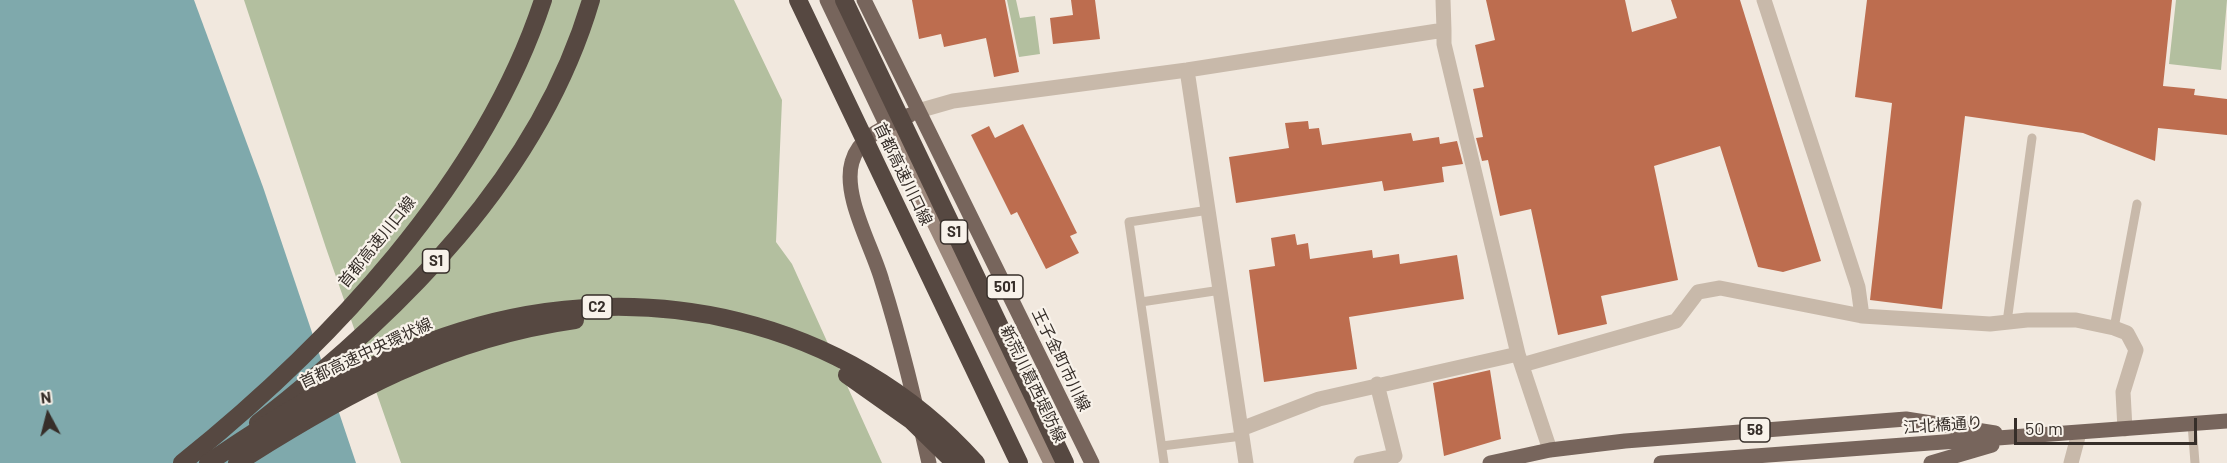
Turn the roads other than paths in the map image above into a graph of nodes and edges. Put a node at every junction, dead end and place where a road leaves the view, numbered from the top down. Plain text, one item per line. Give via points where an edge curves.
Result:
1 (543, 0) edge
2 (591, 0) edge
3 (798, 0) edge
4 (828, 0) edge
5 (844, 0) edge
6 (864, 0) edge
7 (1443, 0) edge
8 (1764, 0) edge
9 (1444, 30) junction
10 (1187, 70) junction
11 (918, 111) junction
12 (886, 126) junction
13 (2032, 138) dead end
14 (2137, 204) dead end
15 (1209, 210) junction
16 (1221, 290) junction
17 (1141, 302) junction
18 (1862, 316) junction
19 (2007, 322) junction
20 (2114, 328) junction
21 (1520, 359) junction
22 (1377, 384) junction
23 (2227, 421) edge
24 (2192, 424) junction
25 (2125, 429) junction
26 (1241, 432) junction
27 (2079, 433) junction
28 (2021, 437) junction
29 (1162, 446) junction
30 (1550, 450) junction
31 (182, 463) edge
32 (207, 463) edge
33 (237, 463) edge
34 (929, 463) edge
35 (955, 463) edge
36 (976, 463) edge
37 (1019, 463) edge
38 (1051, 463) edge
39 (1065, 463) edge
40 (1092, 463) edge
41 (1164, 463) edge
42 (1246, 463) edge
43 (1361, 463) edge
44 (1490, 463) edge
45 (1661, 463) edge
46 (1931, 463) edge
47 (2071, 463) edge
48 (2195, 463) edge

1 - 31 highway, 首都高速川口線 / S1 via 502,96 423,219 327,332 250,406
2 - 32 highway, 首都高速中央環状線 / S1, bridge via 578,38 537,124 506,177 474,219 403,295 340,353
3 - 37 highway, 首都高速川口線 / S1, bridge
4 - 12 main road
5 - 39 highway, 首都高速川口線 / S1, bridge
6 - 11 main road, 王子金町市川線 / 501
7 - 9 street
8 - 18 street via 1858,287
9 - 10 street
9 - 21 street via 1444,44
10 - 11 street via 953,100
10 - 15 street
11 - 12 main road
11 - 40 main road, 王子金町市川線 / 501
12 - 34 main road via 857,148 850,181 901,345
12 - 38 main road, 新荒川葛西堤防線
13 - 19 lane
14 - 20 lane
15 - 16 street
15 - 17 lane via 1129,222
16 - 17 lane
16 - 26 street
17 - 29 lane
18 - 19 street
18 - 21 street via 1720,288 1698,292 1676,321
19 - 20 street via 2076,320
20 - 25 street via 2127,333 2136,350 2123,392
21 - 22 street
21 - 30 street
22 - 26 street via 1319,399
22 - 43 street via 1395,456
23 - 24 main road, 江北橋通り / 58
24 - 25 main road, 江北橋通り / 58
24 - 48 lane
25 - 27 main road, 江北橋通り / 58
26 - 29 lane
26 - 42 street
27 - 28 main road, 江北橋通り / 58
27 - 47 street
28 - 30 main road, 58 via 1906,418
28 - 45 main road, 江北橋通り / 58
28 - 46 main road, 58
29 - 41 lane
30 - 44 main road, 58
32 - 36 highway, 首都高速中央環状線 / C2, bridge via 303,404 416,347 460,331 546,311 630,306 706,313 747,322 830,352 896,392 940,427
33 - 35 highway, 首都高速中央環状線 / C2, bridge via 304,420 422,360 464,344 527,328 629,318 705,326 802,353 846,375 888,403

